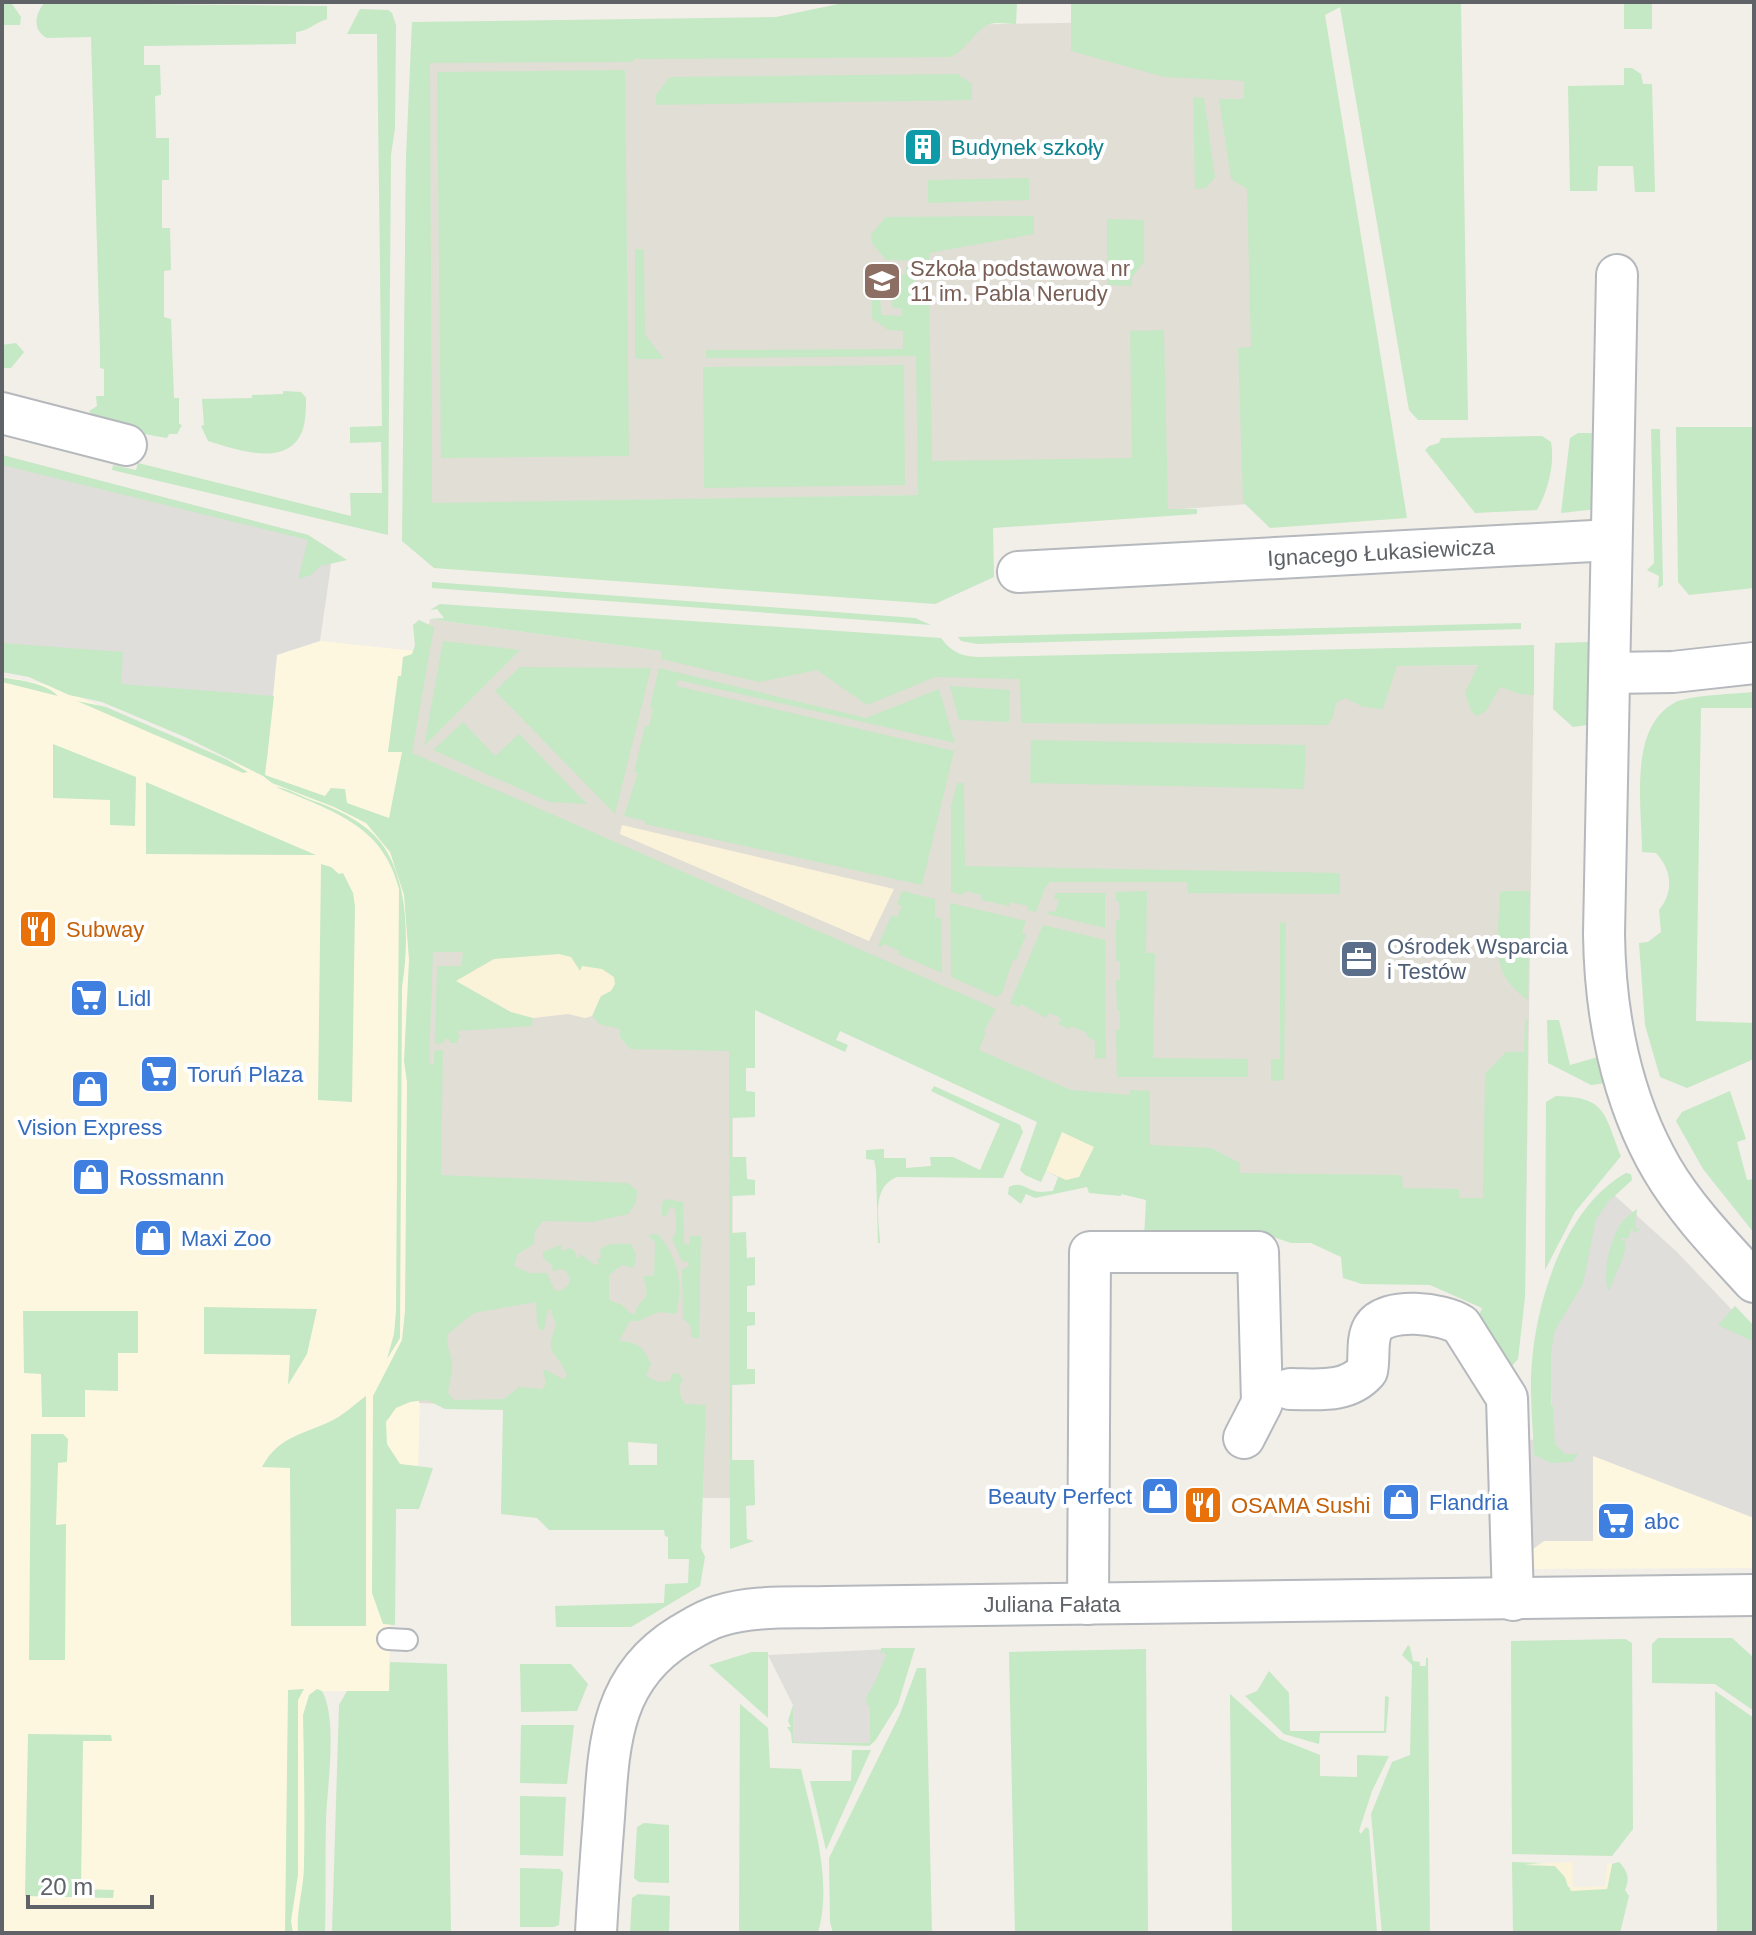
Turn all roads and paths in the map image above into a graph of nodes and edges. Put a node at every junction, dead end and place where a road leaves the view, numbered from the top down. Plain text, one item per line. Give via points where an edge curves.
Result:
1 (1617, 275) dead end
2 (2, 413) edge
3 (126, 445) dead end
4 (1611, 540) junction
5 (1018, 572) dead end
6 (1754, 663) edge
7 (1610, 673) junction
8 (1754, 1282) edge
9 (1290, 1389) dead end
10 (1244, 1438) dead end
11 (1754, 1595) edge
12 (1513, 1600) junction
13 (1088, 1604) junction
14 (596, 1933) edge

1 - 4 street
2 - 3 street
4 - 5 street, Ignacego Łukasiewicza
4 - 7 street
6 - 7 street
7 - 8 street via 1604,957 1619,1059 1662,1170
9 - 12 street via 1353,1384 1367,1371 1371,1331 1387,1318 1431,1314 1461,1325 1507,1398
10 - 13 street via 1262,1403 1258,1252 1090,1252
11 - 12 street, Juliana Fałata
12 - 13 street, Juliana Fałata
13 - 14 street, Juliana Fałata via 744,1611 702,1623 663,1646 622,1701 610,1741

